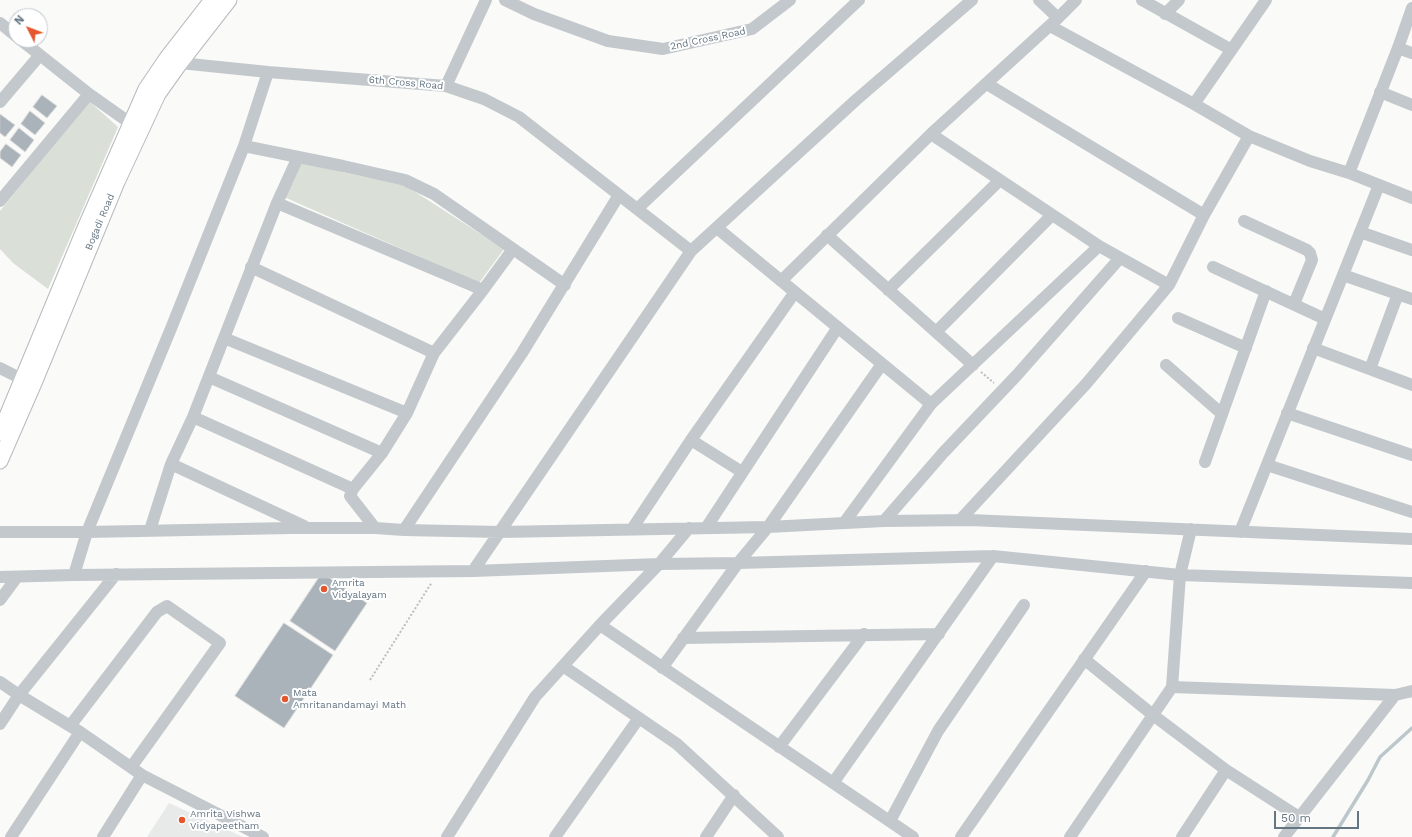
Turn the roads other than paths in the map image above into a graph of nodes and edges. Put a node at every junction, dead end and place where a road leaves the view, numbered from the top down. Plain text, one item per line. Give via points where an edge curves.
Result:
1 (212, 0) edge
2 (230, 0) edge
3 (486, 0) edge
4 (506, 0) edge
5 (790, 0) edge
6 (859, 0) edge
7 (972, 0) edge
8 (1039, 0) edge
9 (1076, 0) edge
10 (1142, 0) edge
11 (1179, 0) edge
12 (1266, 0) edge
13 (1412, 8) edge
14 (1165, 14) junction
15 (1054, 22) junction
16 (0, 23) edge
17 (8, 30) edge
18 (31, 48) edge
19 (1398, 48) junction
20 (1230, 49) junction
21 (1412, 53) edge
22 (40, 55) junction
23 (174, 60) junction
24 (268, 72) junction
25 (987, 84) junction
26 (446, 86) junction
27 (1380, 92) junction
28 (89, 94) junction
29 (0, 102) edge
30 (1194, 104) junction
31 (1412, 105) edge
32 (130, 124) junction
33 (931, 134) junction
34 (1249, 136) junction
35 (244, 146) junction
36 (298, 157) junction
37 (1350, 173) junction
38 (1000, 180) junction
39 (1379, 184) junction
40 (619, 195) junction
41 (1412, 198) edge
42 (0, 201) edge
43 (277, 203) junction
44 (637, 209) junction
45 (1052, 215) junction
46 (1204, 215) junction
47 (1244, 221) dead end
48 (717, 228) junction
49 (1360, 232) junction
50 (826, 235) junction
51 (1099, 246) junction
52 (513, 249) junction
53 (1412, 250) edge
54 (691, 251) junction
55 (1120, 258) junction
56 (251, 267) junction
57 (1213, 267) dead end
58 (1343, 275) junction
59 (781, 281) junction
60 (565, 285) junction
61 (1168, 285) junction
62 (484, 290) junction
63 (888, 290) junction
64 (1266, 291) junction
65 (795, 292) junction
66 (1398, 294) junction
67 (1412, 299) edge
68 (1294, 304) junction
69 (1178, 318) dead end
70 (1325, 319) junction
71 (838, 327) junction
72 (936, 332) junction
73 (224, 338) junction
74 (1246, 348) junction
75 (1313, 348) junction
76 (434, 352) junction
77 (882, 364) junction
78 (973, 365) junction
79 (1166, 365) dead end
80 (0, 368) edge
81 (1370, 369) junction
82 (209, 377) junction
83 (22, 379) junction
84 (1412, 383) edge
85 (931, 404) junction
86 (1288, 413) junction
87 (407, 414) junction
88 (1222, 414) junction
89 (193, 417) junction
90 (0, 433) edge
91 (691, 440) junction
92 (382, 453) junction
93 (1412, 455) edge
94 (0, 461) edge
95 (1205, 462) dead end
96 (171, 464) junction
97 (1268, 464) junction
98 (742, 472) junction
99 (353, 489) junction
100 (1412, 512) edge
101 (960, 520) junction
102 (884, 521) junction
103 (844, 523) junction
104 (768, 527) junction
105 (308, 528) junction
106 (375, 528) junction
107 (688, 528) junction
108 (706, 528) junction
109 (632, 529) junction
110 (150, 530) junction
111 (404, 530) junction
112 (1191, 530) junction
113 (0, 532) edge
114 (87, 532) junction
115 (500, 532) junction
116 (1240, 532) junction
117 (1412, 539) edge
118 (993, 556) junction
119 (659, 564) junction
120 (738, 564) junction
121 (473, 571) junction
122 (1146, 571) junction
123 (116, 574) junction
124 (74, 575) junction
125 (1180, 575) junction
126 (0, 577) edge
127 (17, 577) junction
128 (1412, 583) edge
129 (0, 600) edge
130 (1024, 605) dead end
131 (600, 625) junction
132 (864, 634) junction
133 (939, 634) junction
134 (683, 638) junction
135 (1084, 659) junction
136 (563, 666) junction
137 (662, 668) junction
138 (0, 682) edge
139 (1172, 687) junction
140 (1412, 691) edge
141 (19, 695) junction
142 (1394, 695) junction
143 (1153, 715) junction
144 (639, 718) junction
145 (0, 724) edge
146 (75, 729) junction
147 (779, 747) junction
148 (132, 766) junction
149 (1226, 770) junction
150 (142, 775) junction
151 (833, 783) junction
152 (734, 795) junction
153 (1299, 817) junction
154 (890, 821) junction
155 (11, 837) edge
156 (103, 837) edge
157 (263, 837) edge
158 (447, 837) edge
159 (555, 837) edge
160 (706, 837) edge
161 (778, 837) edge
162 (913, 837) edge
163 (961, 837) edge
164 (1070, 837) edge
165 (1182, 837) edge
166 (1284, 837) edge

1 - 23 main road, Bogadi Road
2 - 23 main road, Bogadi Road
3 - 26 street
4 - 5 street, 2nd Cross Road via 534,14 608,41 663,49 752,29
6 - 44 street
7 - 48 street via 856,100
8 - 15 street
9 - 15 street
10 - 14 street
11 - 14 street
12 - 20 street
13 - 19 street
14 - 20 street
15 - 25 street
15 - 30 street
16 - 17 street
18 - 22 street
19 - 21 street
19 - 27 street
20 - 30 street
22 - 28 street
22 - 29 street
23 - 24 street, 6th Cross Road
23 - 32 main road, Bogadi Road via 146,89
23 - 94 main road, Bogadi Road via 117,182
24 - 26 street, 6th Cross Road
24 - 35 street
25 - 33 street
25 - 46 street
26 - 40 street, 6th Cross Road via 484,99 519,117
27 - 31 street
27 - 37 street
28 - 32 street
28 - 42 street
30 - 34 street
32 - 83 main road, Bogadi Road
33 - 38 street
33 - 50 street
34 - 37 street
34 - 46 street
35 - 36 street
35 - 114 street
36 - 43 street
36 - 52 street via 405,180 434,194
37 - 39 street
38 - 45 street
38 - 63 street
39 - 41 street
39 - 49 street
40 - 44 street, 6th Cross Road
40 - 60 street
43 - 56 street
43 - 62 street
44 - 54 street, 6th Cross Road
45 - 51 street
45 - 72 street
46 - 61 street
47 - 68 street via 1310,253 1312,260
48 - 54 street
48 - 59 street
49 - 53 street
49 - 58 street
50 - 59 street
50 - 63 street
51 - 55 street
51 - 78 street
52 - 60 street
52 - 62 street
54 - 115 street
55 - 61 street
55 - 102 street
56 - 73 street
56 - 76 street
57 - 64 street
58 - 66 street
58 - 70 street
59 - 65 street
60 - 111 street
61 - 101 street via 1086,384
62 - 76 street
63 - 72 street
64 - 68 street
64 - 74 street
65 - 71 street
65 - 91 street
66 - 67 street
66 - 81 street
68 - 70 street
69 - 74 street
70 - 75 street
71 - 77 street
71 - 98 street
72 - 78 street
73 - 82 street
73 - 87 street
74 - 88 street
75 - 81 street
75 - 86 street
76 - 87 street
77 - 85 street
77 - 104 street
78 - 85 street
79 - 88 street
80 - 83 street
81 - 84 street
82 - 89 street
82 - 92 street
83 - 90 main road, Bogadi Road
85 - 103 street
86 - 93 street
86 - 97 street
87 - 92 street
88 - 95 street
89 - 96 street
89 - 99 street
91 - 98 street
91 - 109 street
92 - 99 street
96 - 105 street
96 - 110 street
97 - 100 street
97 - 116 street
98 - 108 street
99 - 106 street via 350,496
101 - 102 street
101 - 112 street
102 - 103 street
103 - 104 street
104 - 108 street
104 - 120 street
105 - 106 street
105 - 110 street
106 - 111 street
107 - 108 street
107 - 109 street
107 - 119 street
109 - 115 street
110 - 114 street
111 - 115 street
112 - 116 street
112 - 125 street
113 - 114 street
114 - 124 street
115 - 121 street
116 - 117 street
118 - 120 street
118 - 122 street
118 - 133 street
119 - 120 street
119 - 121 street
119 - 131 street
120 - 134 street
121 - 123 street
122 - 125 street
122 - 135 street
123 - 124 street
123 - 141 street
124 - 127 street
125 - 128 street
125 - 139 street
126 - 127 street
127 - 129 street
130 - 154 street via 938,731
131 - 136 street
131 - 137 street
132 - 133 street
132 - 134 street
132 - 147 street
133 - 151 street
134 - 137 street
135 - 143 street
135 - 163 street
136 - 144 street
136 - 158 street via 535,697
137 - 147 street
138 - 141 street
139 - 142 street
139 - 143 street
140 - 142 street
141 - 145 street
141 - 146 street
142 - 153 street
143 - 149 street
143 - 164 street
144 - 152 street via 677,744
144 - 159 street
146 - 148 street
146 - 148 street via 157,612 167,606 220,643
146 - 155 street
147 - 151 street
148 - 150 street
149 - 153 street
149 - 165 street
150 - 156 street
150 - 157 street
151 - 154 street
152 - 160 street
152 - 161 street
153 - 166 street
154 - 162 street

